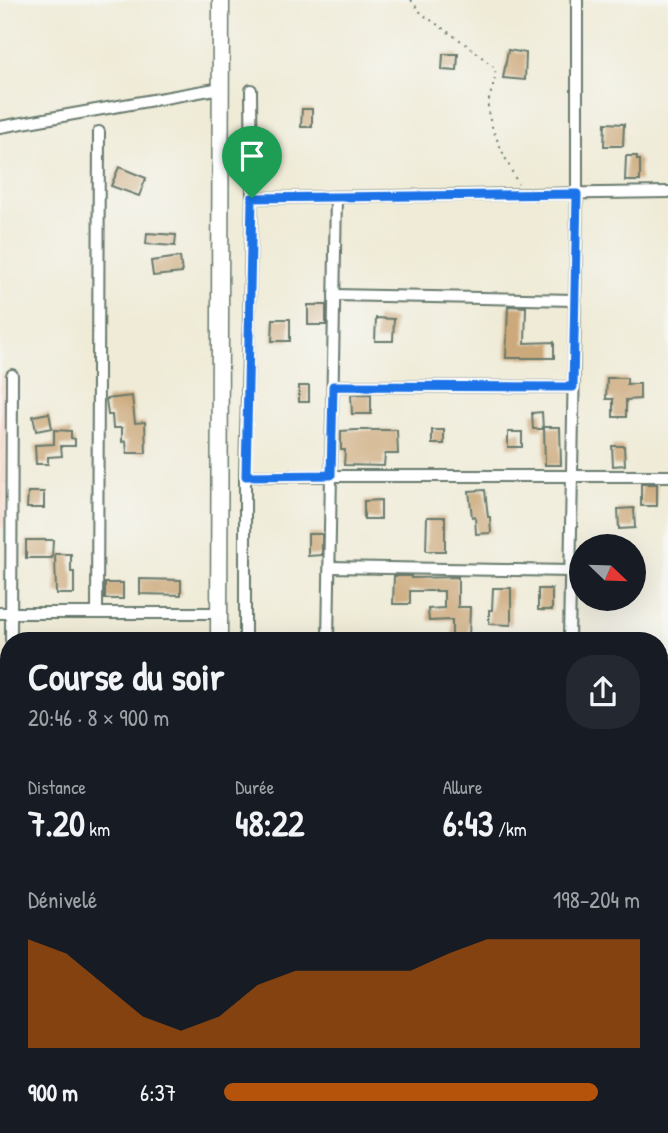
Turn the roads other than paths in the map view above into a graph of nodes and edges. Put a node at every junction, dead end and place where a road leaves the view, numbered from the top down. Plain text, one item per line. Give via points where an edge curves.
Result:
1 (221, 0) edge
2 (577, 0) edge
3 (221, 88) junction
4 (251, 90) dead end
5 (0, 127) edge
6 (99, 132) dead end
7 (668, 192) edge
8 (577, 194) junction
9 (336, 197) junction
10 (252, 198) junction
11 (334, 295) junction
12 (575, 300) junction
13 (12, 374) dead end
14 (333, 386) junction
15 (573, 387) junction
16 (331, 475) junction
17 (246, 476) junction
18 (572, 476) junction
19 (668, 476) edge
20 (6, 531) edge
21 (571, 534) edge
22 (330, 567) junction
23 (569, 571) edge
24 (569, 611) edge
25 (219, 612) junction
26 (6, 613) edge
27 (97, 613) junction
28 (10, 632) edge
29 (219, 632) edge
30 (245, 632) edge
31 (328, 632) edge
32 (569, 632) edge

1 - 3 main road
2 - 8 street
3 - 5 street
3 - 25 main road
4 - 10 street
6 - 27 street
7 - 8 street
8 - 9 street
8 - 12 street
9 - 10 street
9 - 11 street
10 - 17 street
11 - 12 street
11 - 14 street
12 - 15 street
13 - 20 street
14 - 15 street
14 - 16 street
15 - 18 street
16 - 17 street
16 - 18 street
16 - 22 street
17 - 30 street
18 - 19 street
18 - 21 street
20 - 26 street
22 - 23 street
22 - 31 street
24 - 32 street
25 - 27 street
25 - 29 main road
26 - 27 street
26 - 28 street

